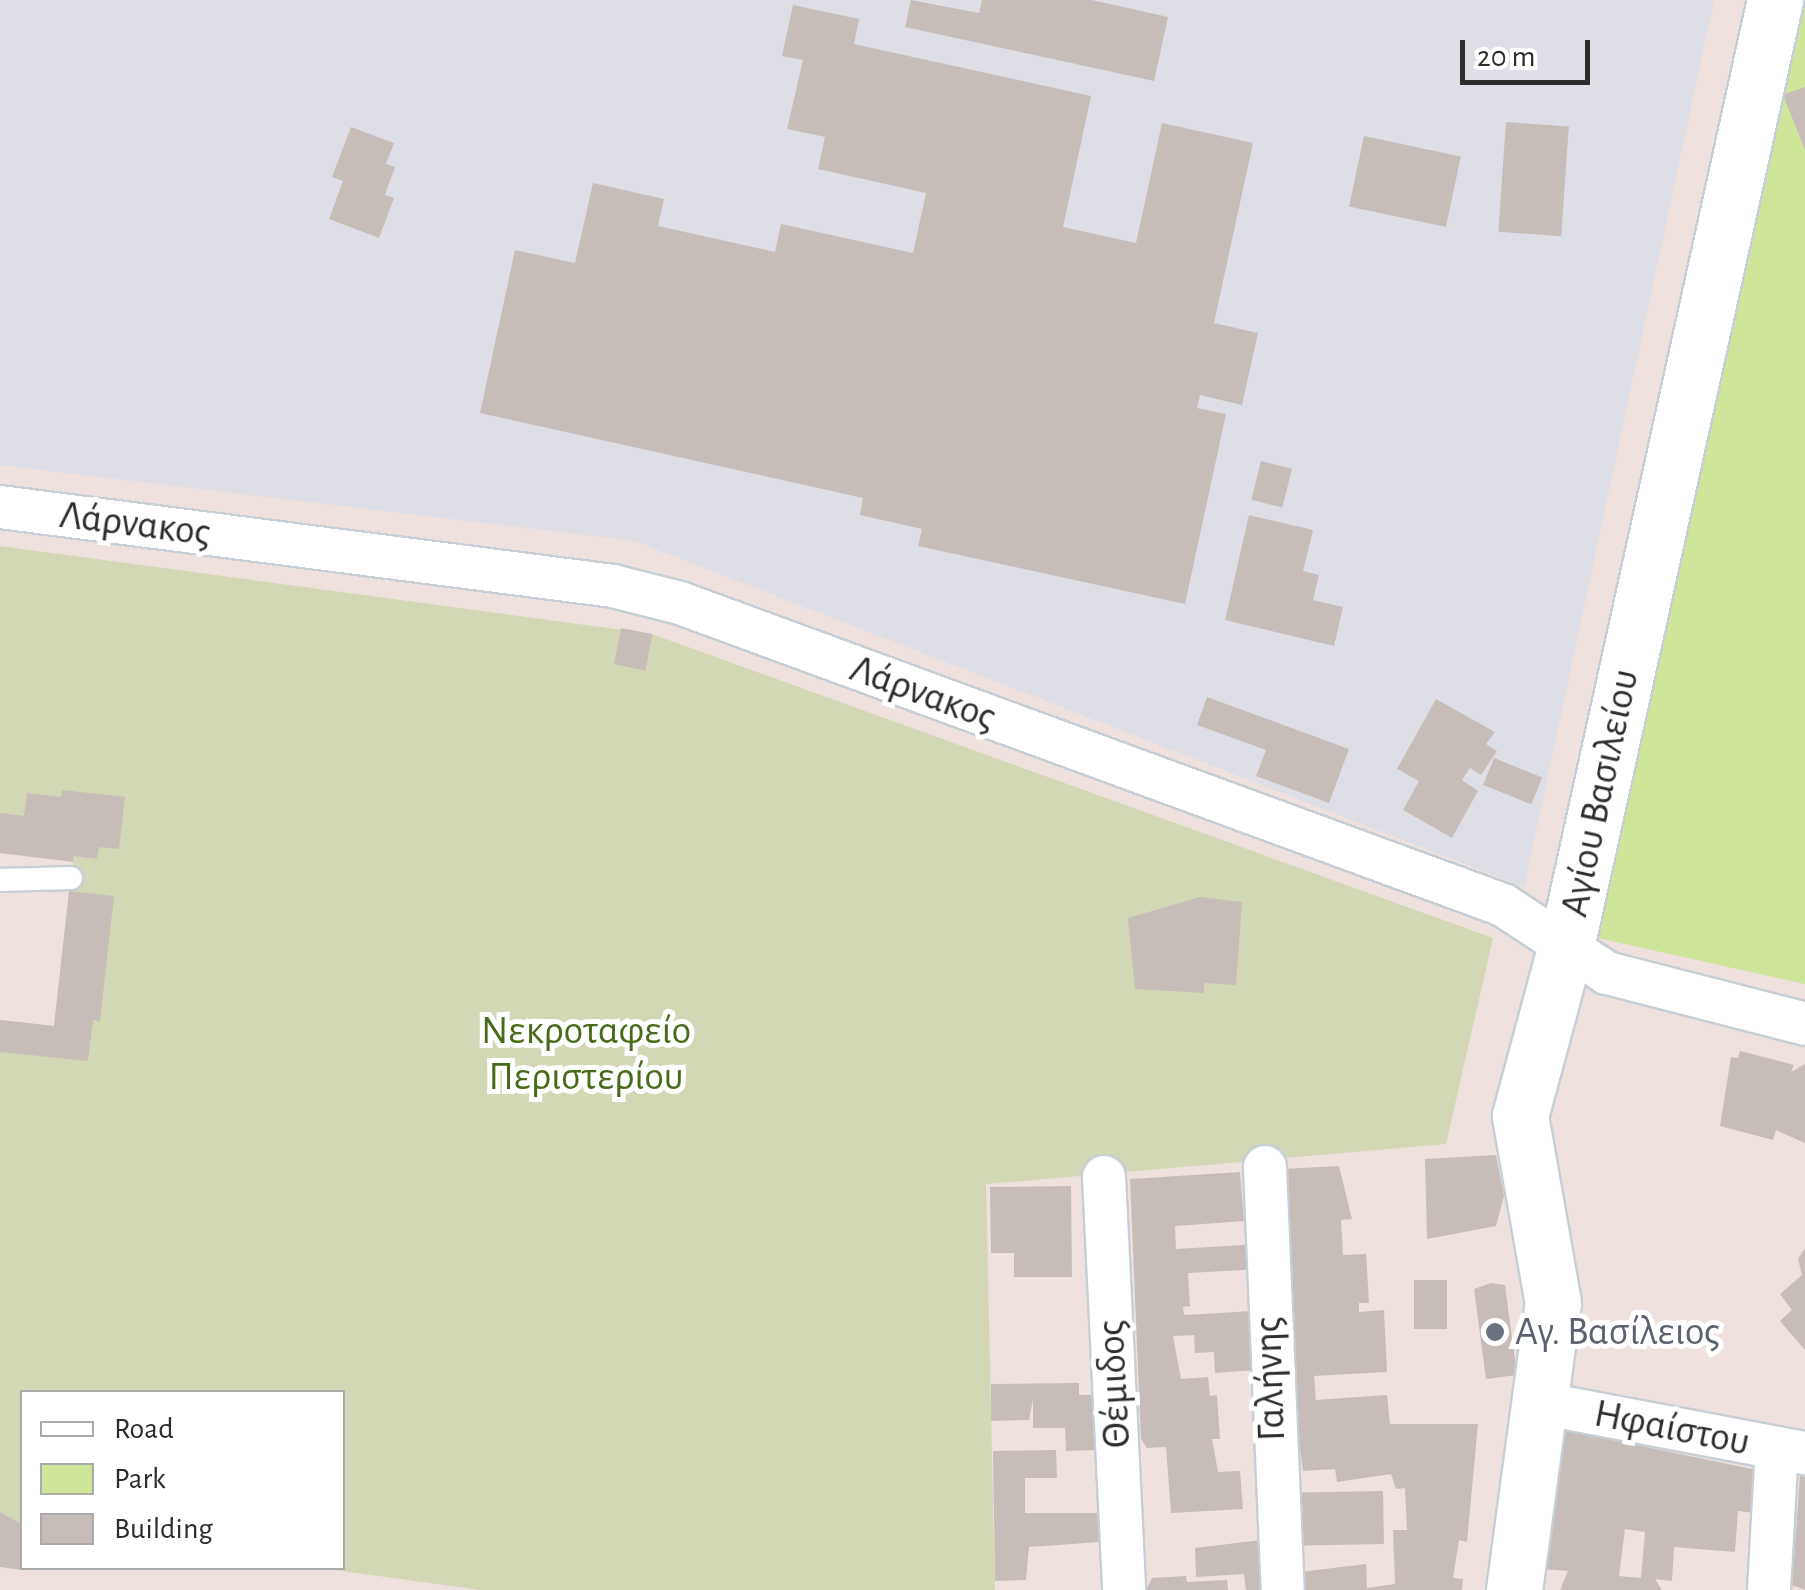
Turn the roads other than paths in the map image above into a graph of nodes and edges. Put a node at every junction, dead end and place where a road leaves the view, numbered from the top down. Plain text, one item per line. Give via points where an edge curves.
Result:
1 (1775, 0) edge
2 (0, 507) edge
3 (71, 878) dead end
4 (0, 880) edge
5 (1567, 942) junction
6 (1805, 1024) edge
7 (1265, 1168) dead end
8 (1104, 1177) dead end
9 (1540, 1403) junction
10 (1791, 1450) edge
11 (1124, 1590) edge
12 (1283, 1590) edge
13 (1514, 1590) edge
14 (1769, 1590) edge

1 - 5 street, Αγίου Βασιλείου
2 - 5 street, Λάρνακος via 613,586 680,603 1503,905
3 - 4 lane
5 - 6 street, Λάρνακος via 1607,974
5 - 9 street, Αγίου Βασιλείου via 1520,1116 1553,1303
7 - 12 street, Γαλήνης via 1271,1426
8 - 11 street, Θέμιδος
9 - 10 street, Ηφαίστου
9 - 13 street, Αγίου Βασιλείου
10 - 14 street

